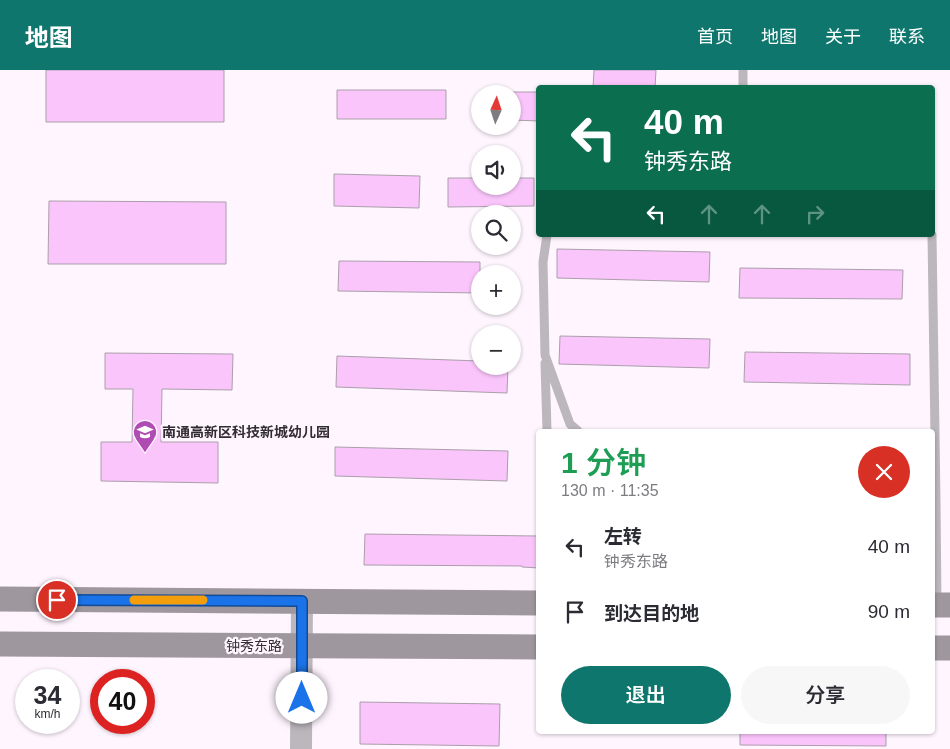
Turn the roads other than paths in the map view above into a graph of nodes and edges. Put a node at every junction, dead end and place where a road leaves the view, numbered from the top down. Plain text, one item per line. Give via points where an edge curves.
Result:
1 (743, 70) edge
2 (742, 85) edge
3 (547, 237) edge
4 (932, 237) edge
5 (545, 355) junction
6 (547, 429) edge
7 (576, 429) edge
8 (933, 429) edge
9 (935, 518) edge
10 (0, 599) edge
11 (302, 601) junction
12 (536, 602) edge
13 (940, 605) edge
14 (0, 644) edge
15 (536, 646) edge
16 (302, 647) junction
17 (935, 648) edge
18 (950, 648) edge
19 (301, 749) edge

1 - 2 lane
3 - 5 lane via 543,262
4 - 8 lane
5 - 6 lane
5 - 7 lane via 570,424
9 - 13 lane
10 - 11 main road
11 - 12 main road
11 - 16 street
14 - 16 main road, 钟秀东路
15 - 16 main road, 钟秀东路
16 - 19 street
17 - 18 main road

